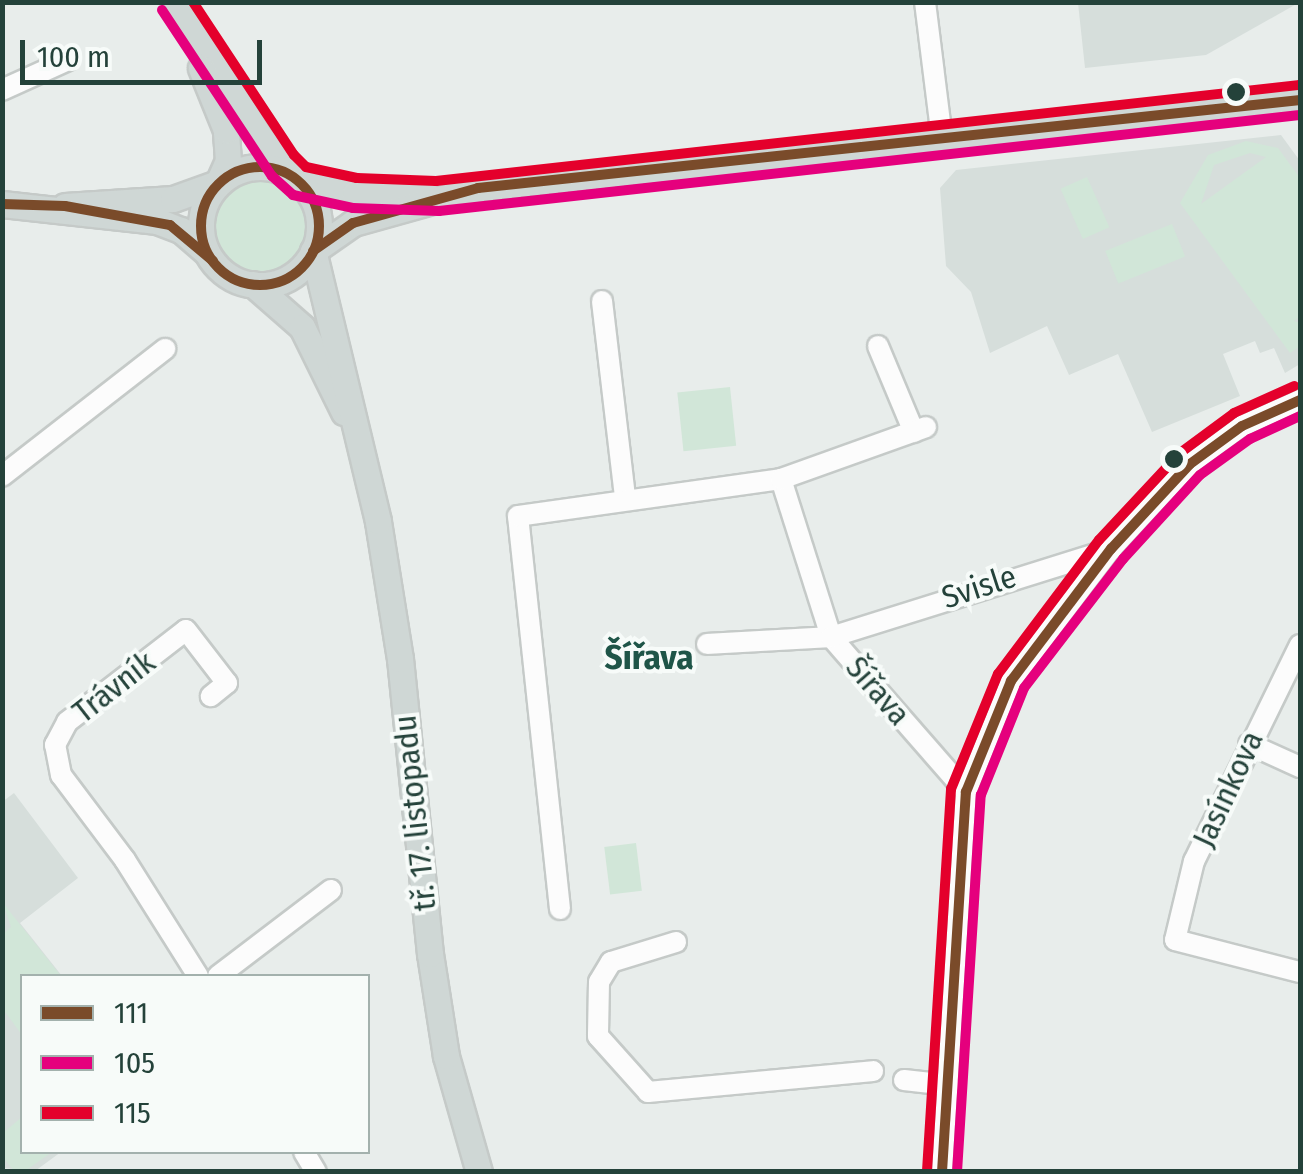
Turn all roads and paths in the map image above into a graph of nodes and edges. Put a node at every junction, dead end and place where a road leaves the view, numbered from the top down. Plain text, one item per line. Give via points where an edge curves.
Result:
1 (175, 2) edge
2 (925, 2) edge
3 (68, 60) dead end
4 (2, 90) edge
5 (1300, 100) edge
6 (942, 138) junction
7 (299, 181) junction
8 (218, 183) junction
9 (438, 196) junction
10 (2, 204) edge
11 (65, 206) junction
12 (313, 251) junction
13 (213, 261) junction
14 (253, 284) junction
15 (602, 301) dead end
16 (878, 346) dead end
17 (165, 350) dead end
18 (1300, 400) edge
19 (361, 453) junction
20 (2, 476) edge
21 (781, 479) junction
22 (626, 497) junction
23 (1112, 549) junction
24 (831, 637) junction
25 (707, 644) dead end
26 (1300, 645) edge
27 (210, 696) dead end
28 (1249, 744) junction
29 (1300, 767) edge
30 (966, 792) junction
31 (331, 890) dead end
32 (560, 909) dead end
33 (676, 942) dead end
34 (1300, 972) edge
35 (197, 974) edge
36 (221, 974) edge
37 (873, 1071) dead end
38 (904, 1080) dead end
39 (949, 1085) junction
40 (479, 1172) edge
41 (942, 1172) edge

1 - 7 main road via 260,138
1 - 8 main road via 226,130 228,161
2 - 6 street
3 - 4 street
5 - 6 main road
6 - 9 main road
7 - 8 main road via 264,166
7 - 9 main road via 355,194
7 - 12 main road via 318,214
8 - 11 main road via 174,199
8 - 13 main road via 202,216
9 - 12 main road via 353,223
10 - 11 main road
11 - 13 main road via 170,224
12 - 14 main road via 287,278
12 - 19 main road, tř. 17. listopadu
13 - 14 main road
14 - 19 main road, tř. 17. listopadu via 302,328
15 - 22 street
16 - 21 street via 920,430
17 - 20 street
18 - 23 street via 1242,426 1190,464
19 - 40 main road, tř. 17. listopadu via 400,659 446,1056
21 - 22 street
21 - 24 street
22 - 32 street via 518,516
23 - 24 street, Svisle
23 - 30 street via 1011,681
24 - 25 street, Šířava
24 - 30 street, Šířava
26 - 28 street, Jasínkova
27 - 35 street, Trávník via 227,683 186,630 68,722 55,746 60,775 126,860
28 - 29 street
28 - 34 street, Jasínkova via 1194,861 1175,940
30 - 39 street
31 - 36 street
33 - 37 street via 611,962 599,982 598,1036 648,1092
38 - 39 street
39 - 41 street

